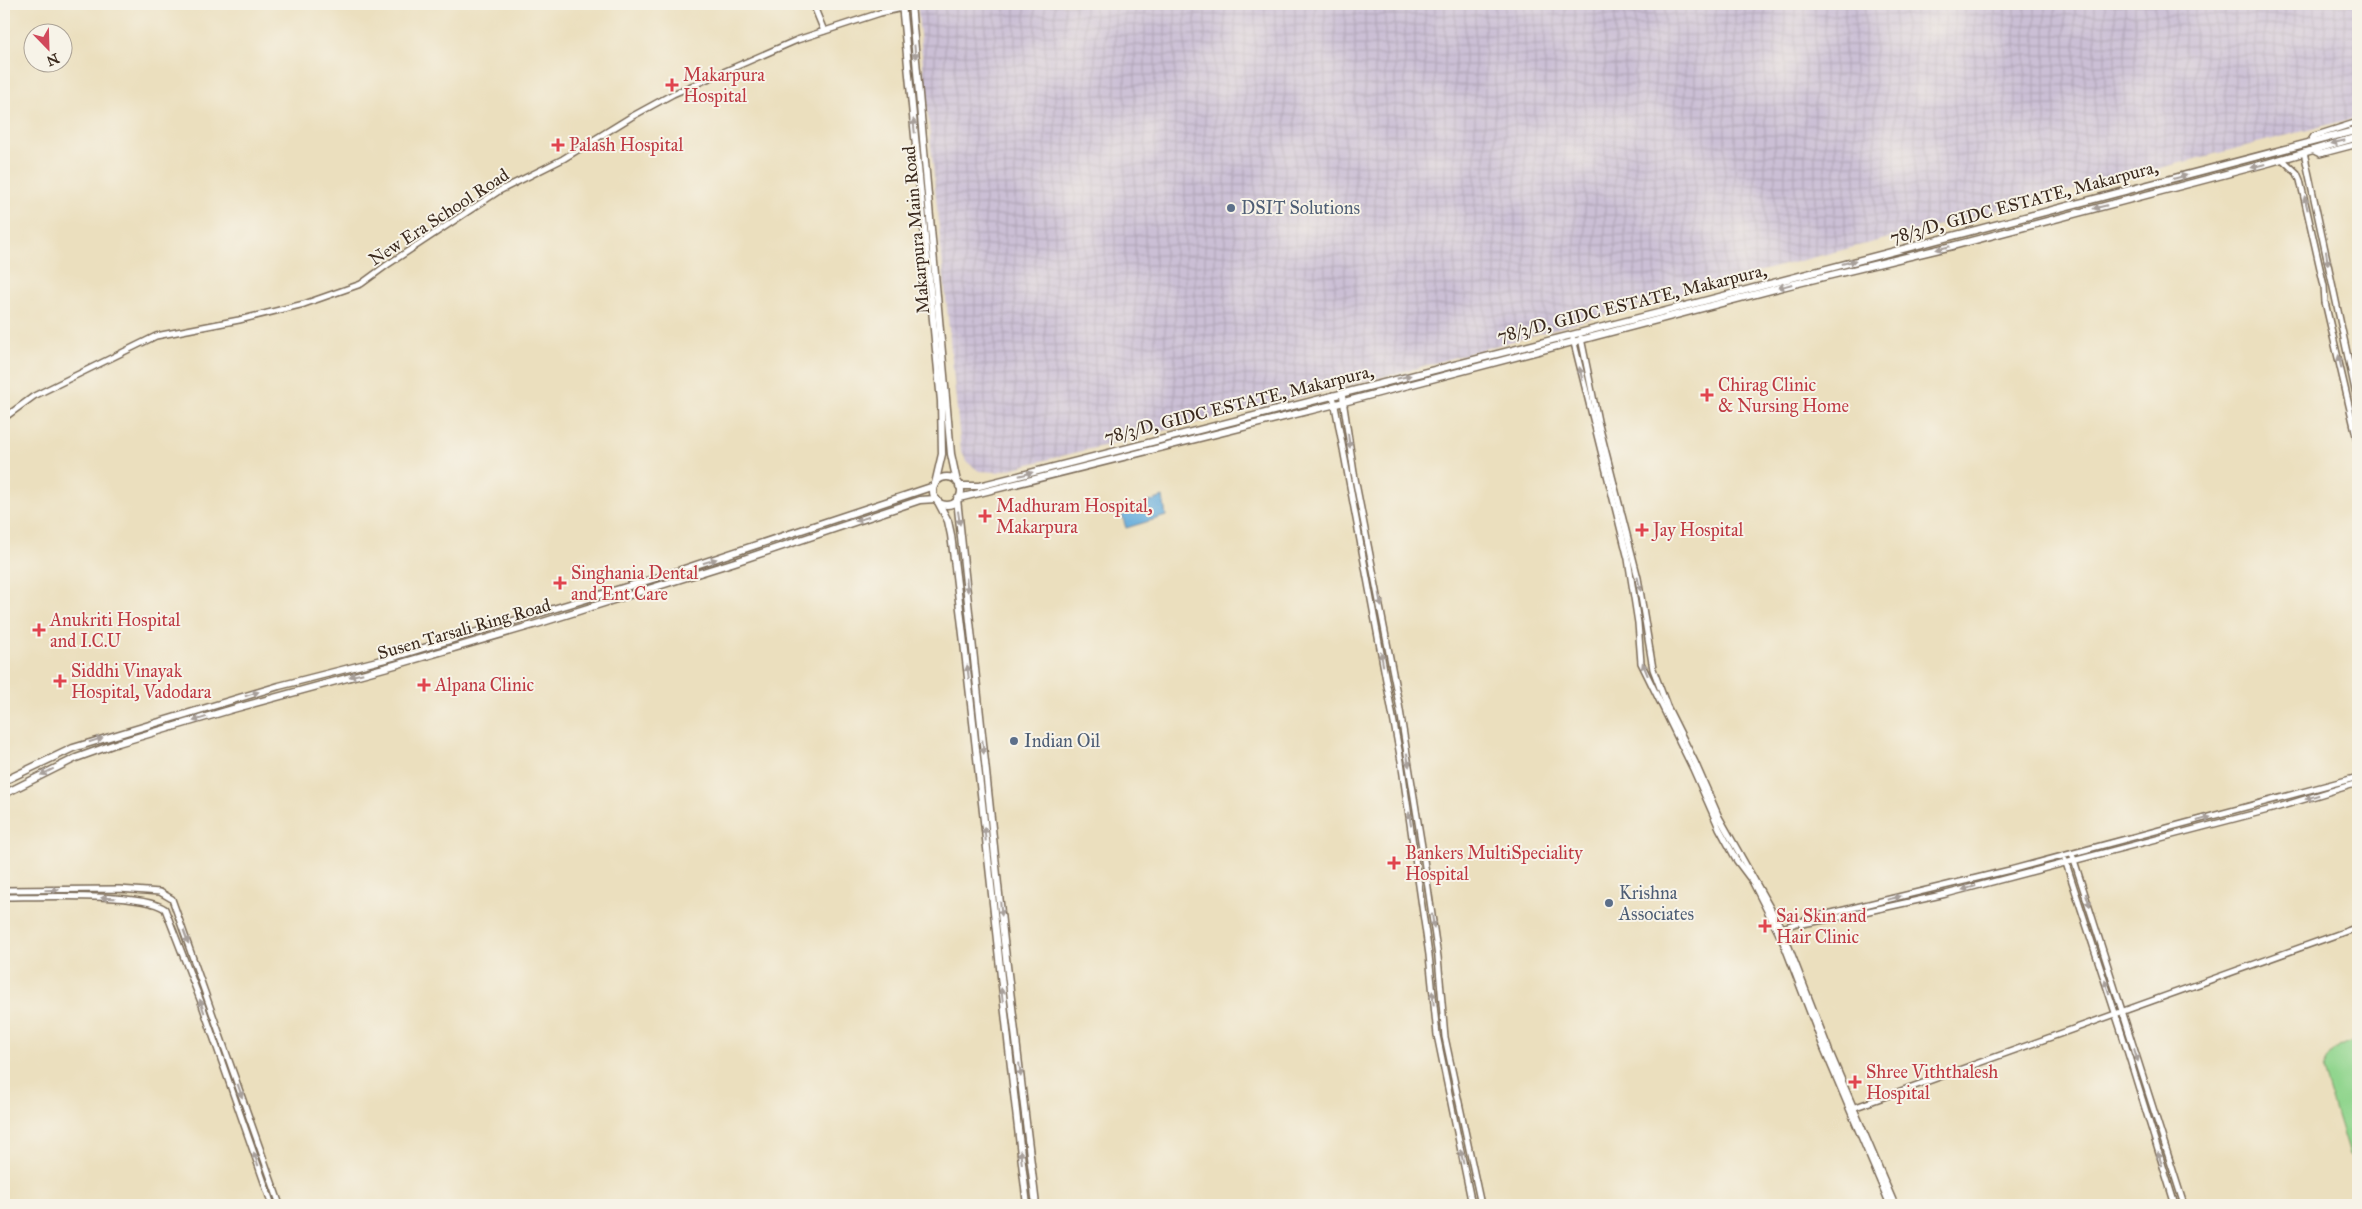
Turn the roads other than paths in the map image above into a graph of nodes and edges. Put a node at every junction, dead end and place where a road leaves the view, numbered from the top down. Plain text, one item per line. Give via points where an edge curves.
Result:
1 (814, 4) edge
2 (911, 5) edge
3 (902, 6) edge
4 (824, 31) junction
5 (2358, 122) edge
6 (2358, 130) edge
7 (2358, 137) edge
8 (2358, 144) edge
9 (2312, 146) junction
10 (2282, 159) junction
11 (1577, 337) junction
12 (1342, 393) junction
13 (1333, 395) junction
14 (1344, 402) junction
15 (1335, 403) junction
16 (2358, 404) edge
17 (4, 418) edge
18 (2358, 444) edge
19 (958, 484) junction
20 (935, 485) junction
21 (958, 499) junction
22 (936, 500) junction
23 (2358, 777) edge
24 (4, 781) edge
25 (2358, 783) edge
26 (4, 794) edge
27 (2073, 857) junction
28 (2065, 859) junction
29 (4, 890) edge
30 (4, 897) edge
31 (2358, 927) edge
32 (1779, 929) junction
33 (2122, 1011) junction
34 (2116, 1014) junction
35 (1852, 1108) junction
36 (272, 1205) edge
37 (280, 1205) edge
38 (1027, 1205) edge
39 (1036, 1205) edge
40 (1472, 1205) edge
41 (1481, 1205) edge
42 (1890, 1205) edge
43 (1895, 1205) edge
44 (2175, 1205) edge
45 (2184, 1205) edge

1 - 4 street
2 - 3 street, New Era School Road
2 -> 19 main road, Makarpura Main Road via 951,454
3 - 4 street, New Era School Road
20 -> 3 main road, Makarpura Main Road via 942,454 941,401
4 - 17 street, New Era School Road via 673,94 563,159 499,191 362,284 304,304 156,336 34,396
5 - 9 street via 2314,136
6 - 9 main road
7 -> 9 main road
8 - 9 street via 2320,154
9 - 10 main road, 78/3/D, GIDC ESTATE, Makarpura,
11 -> 9 main road, 78/3/D, GIDC ESTATE, Makarpura,
9 -> 16 street
10 -> 11 main road, 78/3/D, GIDC ESTATE, Makarpura, via 1952,246
18 -> 10 street via 2300,180
12 -> 11 main road, 78/3/D, GIDC ESTATE, Makarpura,
11 - 14 main road, 78/3/D, GIDC ESTATE, Makarpura,
11 -> 32 street via 1638,578 1652,668 1719,817
32 -> 11 street via 1719,828 1641,664 1628,559
12 - 13 main road, 78/3/D, GIDC ESTATE, Makarpura,
12 - 14 street
13 - 15 street
19 -> 13 main road, 78/3/D, GIDC ESTATE, Makarpura, via 979,486
14 - 15 main road, 78/3/D, GIDC ESTATE, Makarpura,
14 -> 41 street via 1420,835 1444,1031
15 - 21 main road, 78/3/D, GIDC ESTATE, Makarpura,
40 -> 15 street via 1437,1035 1401,761
19 - 20 main road via 946,478
19 - 21 main road
20 - 22 main road
24 -> 20 main road, Susen Tarsali Ring Road via 81,745 279,686 397,656 734,554
21 - 22 main road via 948,505
21 -> 39 main road via 1004,942
22 -> 26 main road, Susen Tarsali Ring Road via 920,500 735,562 492,637 118,744 76,758
38 -> 22 main road via 972,698 948,521
27 -> 23 street
25 -> 27 street via 2272,809
27 - 28 street
27 -> 33 street
28 - 32 street via 1946,894
34 -> 28 street
29 -> 37 street via 119,889 160,892 172,899
36 -> 30 street via 165,909 126,898
31 - 33 street
32 - 35 street
33 - 34 street
33 -> 45 street
34 - 35 street
44 -> 34 street
35 - 42 street
35 - 43 street

